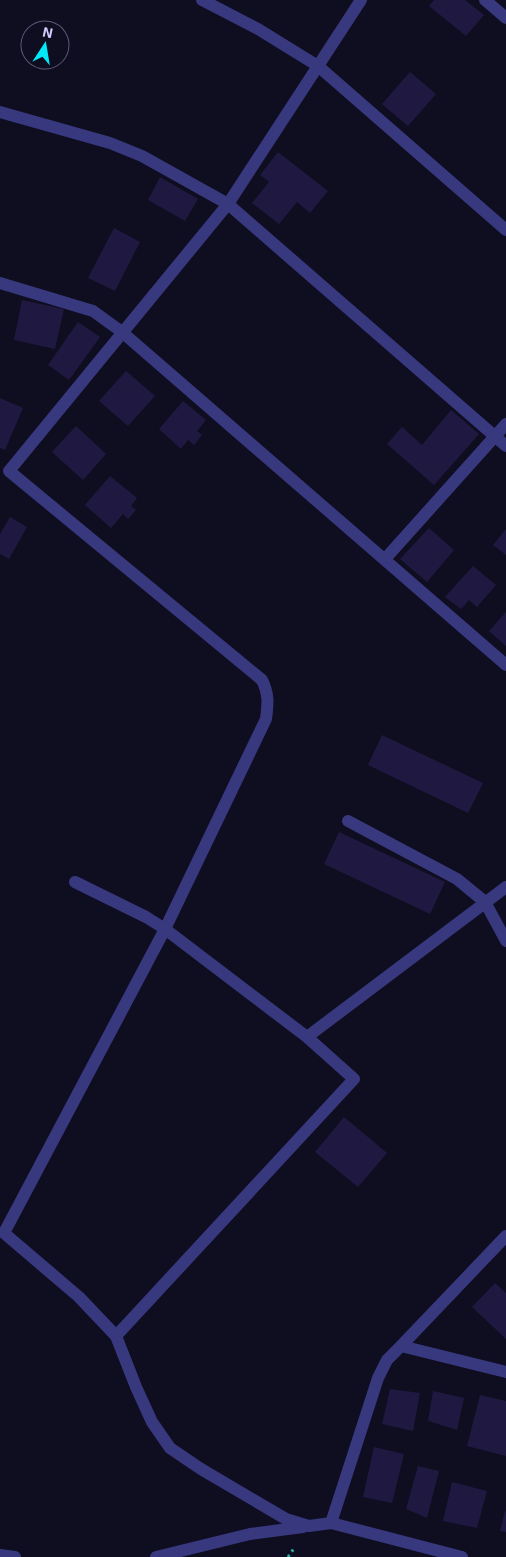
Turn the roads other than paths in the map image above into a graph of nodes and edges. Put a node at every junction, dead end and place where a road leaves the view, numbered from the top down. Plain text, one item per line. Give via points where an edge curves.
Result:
1 (202, 0) edge
2 (361, 0) edge
3 (485, 0) edge
4 (506, 18) edge
5 (318, 66) junction
6 (0, 112) edge
7 (228, 204) junction
8 (506, 230) edge
9 (0, 283) edge
10 (122, 332) junction
11 (506, 424) edge
12 (495, 436) junction
13 (506, 446) edge
14 (385, 559) junction
15 (506, 665) edge
16 (348, 820) dead end
17 (75, 882) dead end
18 (506, 887) edge
19 (485, 902) junction
20 (165, 929) junction
21 (506, 941) edge
22 (307, 1037) junction
23 (506, 1236) edge
24 (2, 1237) edge
25 (116, 1336) junction
26 (401, 1346) junction
27 (506, 1372) edge
28 (331, 1523) junction
29 (309, 1526) junction
30 (0, 1555) edge
31 (15, 1557) edge
32 (156, 1557) edge
33 (462, 1557) edge

1 - 5 street
2 - 5 street
3 - 4 street
5 - 7 street
5 - 8 street
6 - 7 street via 110,143 142,156
7 - 10 street
7 - 12 street
9 - 10 street via 93,311
10 - 14 street
10 - 20 street via 8,471 262,680 268,690 266,718
11 - 12 street
12 - 13 street
12 - 14 street
14 - 15 street
16 - 19 street via 458,879
17 - 20 street
18 - 19 street
19 - 21 street
19 - 22 street
20 - 22 street
20 - 24 street
22 - 25 street via 354,1079
23 - 26 street
24 - 25 street via 79,1298
25 - 29 street via 152,1422 170,1448 286,1519
26 - 27 street
26 - 28 street via 387,1360 378,1378
28 - 29 street
28 - 33 street
29 - 32 street via 250,1534
30 - 31 street

